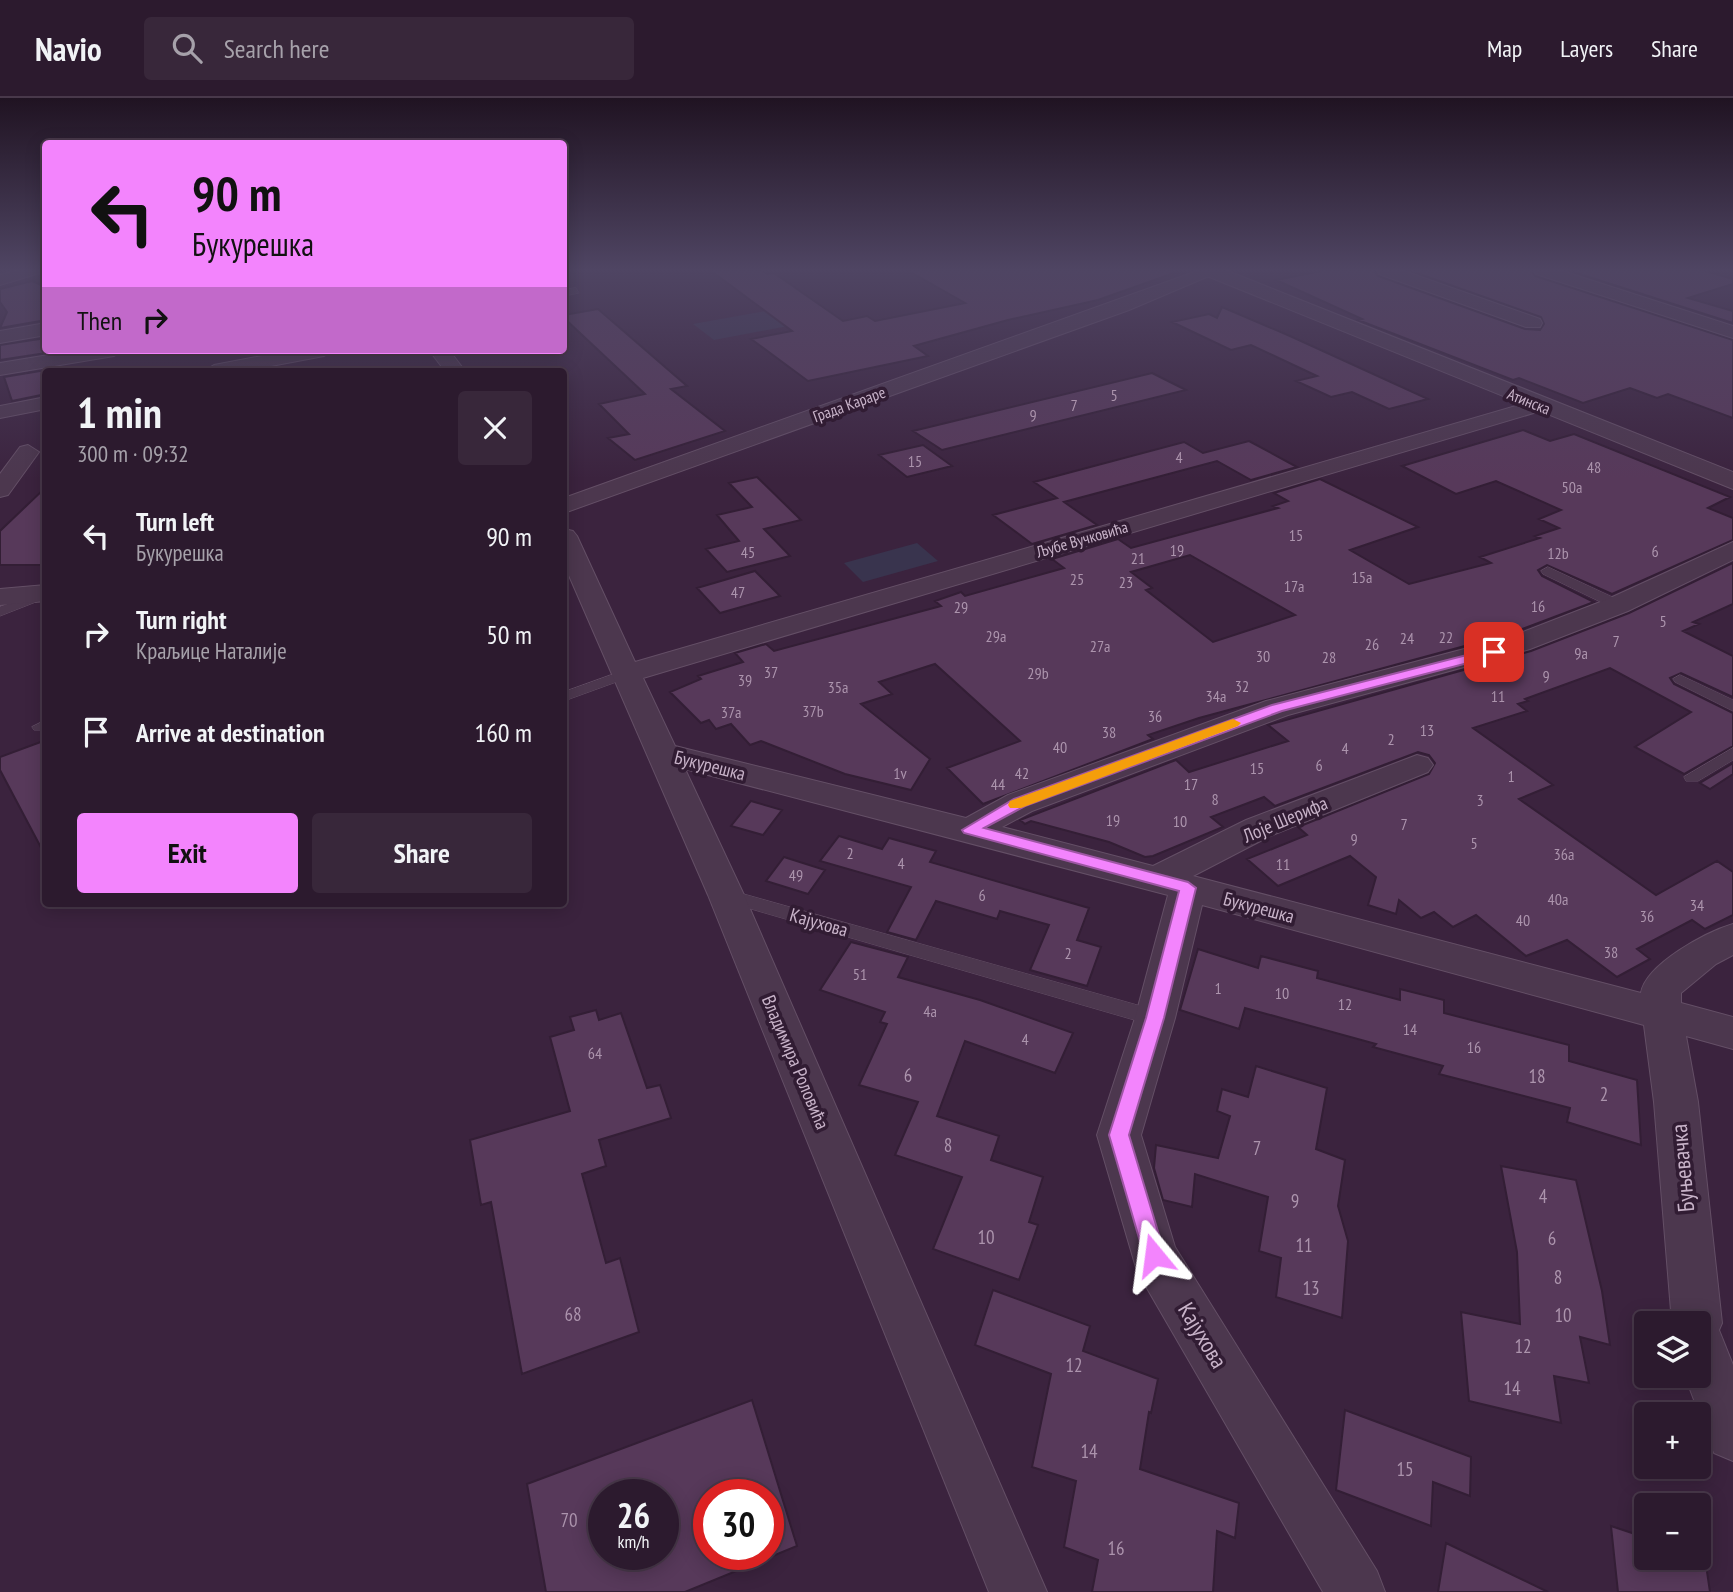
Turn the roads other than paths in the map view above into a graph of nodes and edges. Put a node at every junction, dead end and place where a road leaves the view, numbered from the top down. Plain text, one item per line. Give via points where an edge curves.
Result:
1 (1021, 340) edge
2 (1381, 340) edge
3 (90, 354) edge
4 (303, 354) edge
5 (230, 368) edge
6 (0, 369) edge
7 (42, 404) edge
8 (1540, 405) junction
9 (0, 412) edge
10 (37, 451) edge
11 (0, 458) edge
12 (1733, 481) edge
13 (0, 490) edge
14 (567, 505) edge
15 (567, 543) edge
16 (1733, 550) edge
17 (1548, 571) dead end
18 (42, 593) edge
19 (42, 595) edge
20 (0, 597) edge
21 (1618, 605) junction
22 (0, 612) edge
23 (625, 674) junction
24 (1680, 679) dead end
25 (567, 696) edge
26 (1733, 706) edge
27 (663, 753) junction
28 (1733, 753) edge
29 (1417, 765) dead end
30 (1692, 777) dead end
31 (970, 830) junction
32 (1172, 884) junction
33 (726, 895) junction
34 (1733, 938) edge
35 (1662, 1013) junction
36 (1155, 1018) junction
37 (1733, 1033) edge
38 (1696, 1311) edge
39 (1711, 1375) edge
40 (1733, 1434) edge
41 (1018, 1592) edge
42 (1356, 1592) edge

1 - 14 street, Града Караре
2 - 8 street, Атинска
3 - 6 street
4 - 5 street
7 - 9 street
8 - 12 street, Атинска
8 - 23 street, Љубе Вучковића
10 - 11 street
10 - 13 street
15 - 23 street, Владимира Роловића
16 - 21 street
17 - 21 lane
18 - 20 street
19 - 22 lane
21 - 31 street via 1494,652 1277,708 1020,803
23 - 25 lane
23 - 27 street, Владимира Роловића
24 - 26 lane
27 - 31 street, Букурешка
27 - 33 street, Владимира Роловића
28 - 30 lane
29 - 32 street, Лоје Шерифа via 1258,828
31 - 32 street, Букурешка
32 - 35 street, Букурешка
32 - 36 street, Кајухова
33 - 36 lane, Кајухова
33 - 41 street, Владимира Роловића
34 - 35 street via 1702,954 1662,987
35 - 37 street, Букурешка
35 - 38 street, Буњевачка via 1676,1102
36 - 42 street, Кајухова via 1119,1135 1154,1255
39 - 40 street

